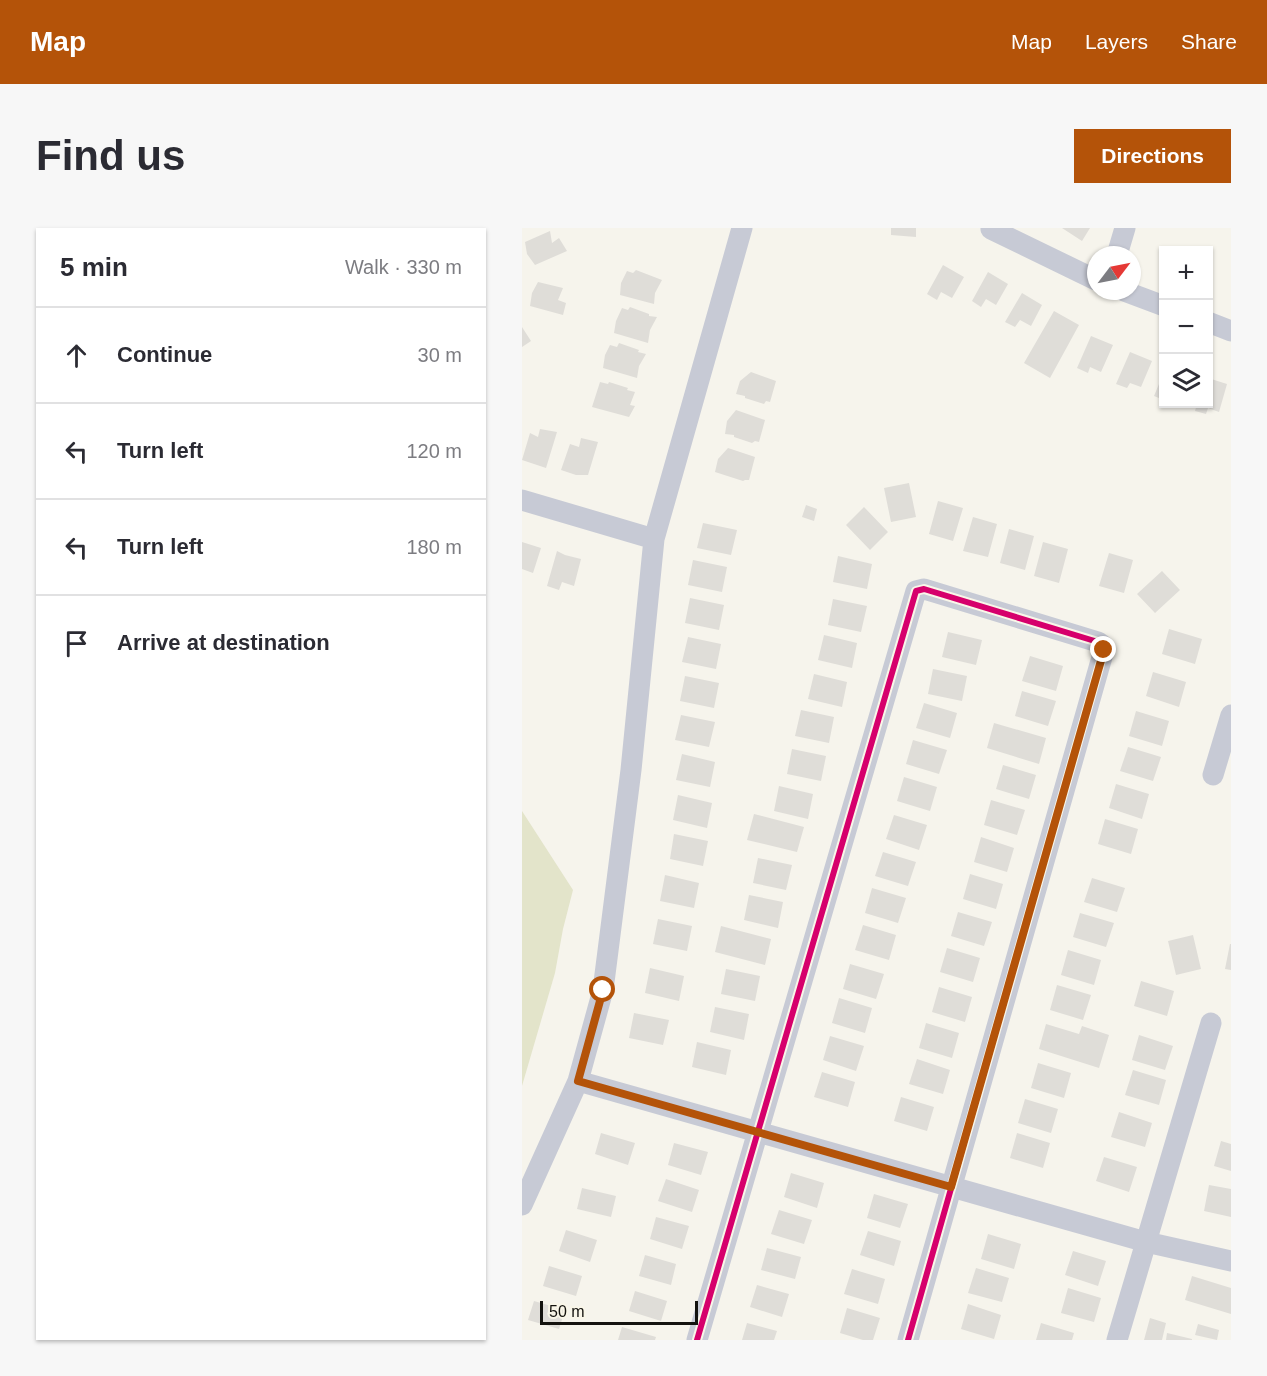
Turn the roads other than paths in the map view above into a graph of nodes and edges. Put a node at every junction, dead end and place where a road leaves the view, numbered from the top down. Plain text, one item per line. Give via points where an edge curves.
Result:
1 (742, 228) edge
2 (1125, 228) edge
3 (991, 230) dead end
4 (1119, 246) edge
5 (1087, 275) edge
6 (1141, 297) edge
7 (1159, 304) edge
8 (1213, 324) edge
9 (1231, 331) edge
10 (522, 500) edge
11 (654, 539) junction
12 (1231, 715) edge
13 (1213, 775) dead end
14 (1211, 1023) dead end
15 (578, 1081) junction
16 (758, 1132) junction
17 (951, 1187) junction
18 (522, 1205) edge
19 (1146, 1242) junction
20 (1231, 1261) edge
21 (697, 1340) edge
22 (908, 1340) edge
23 (1117, 1340) edge

1 - 11 street
2 - 4 street
3 - 5 street
6 - 7 street
8 - 9 street
10 - 11 street
11 - 15 street via 631,770 603,990
12 - 13 street
14 - 19 street
15 - 16 street
15 - 18 street
16 - 17 street
16 - 17 street via 916,591 924,588 1098,642 1104,650
16 - 21 street
17 - 19 street
17 - 22 street
19 - 20 street
19 - 23 street

